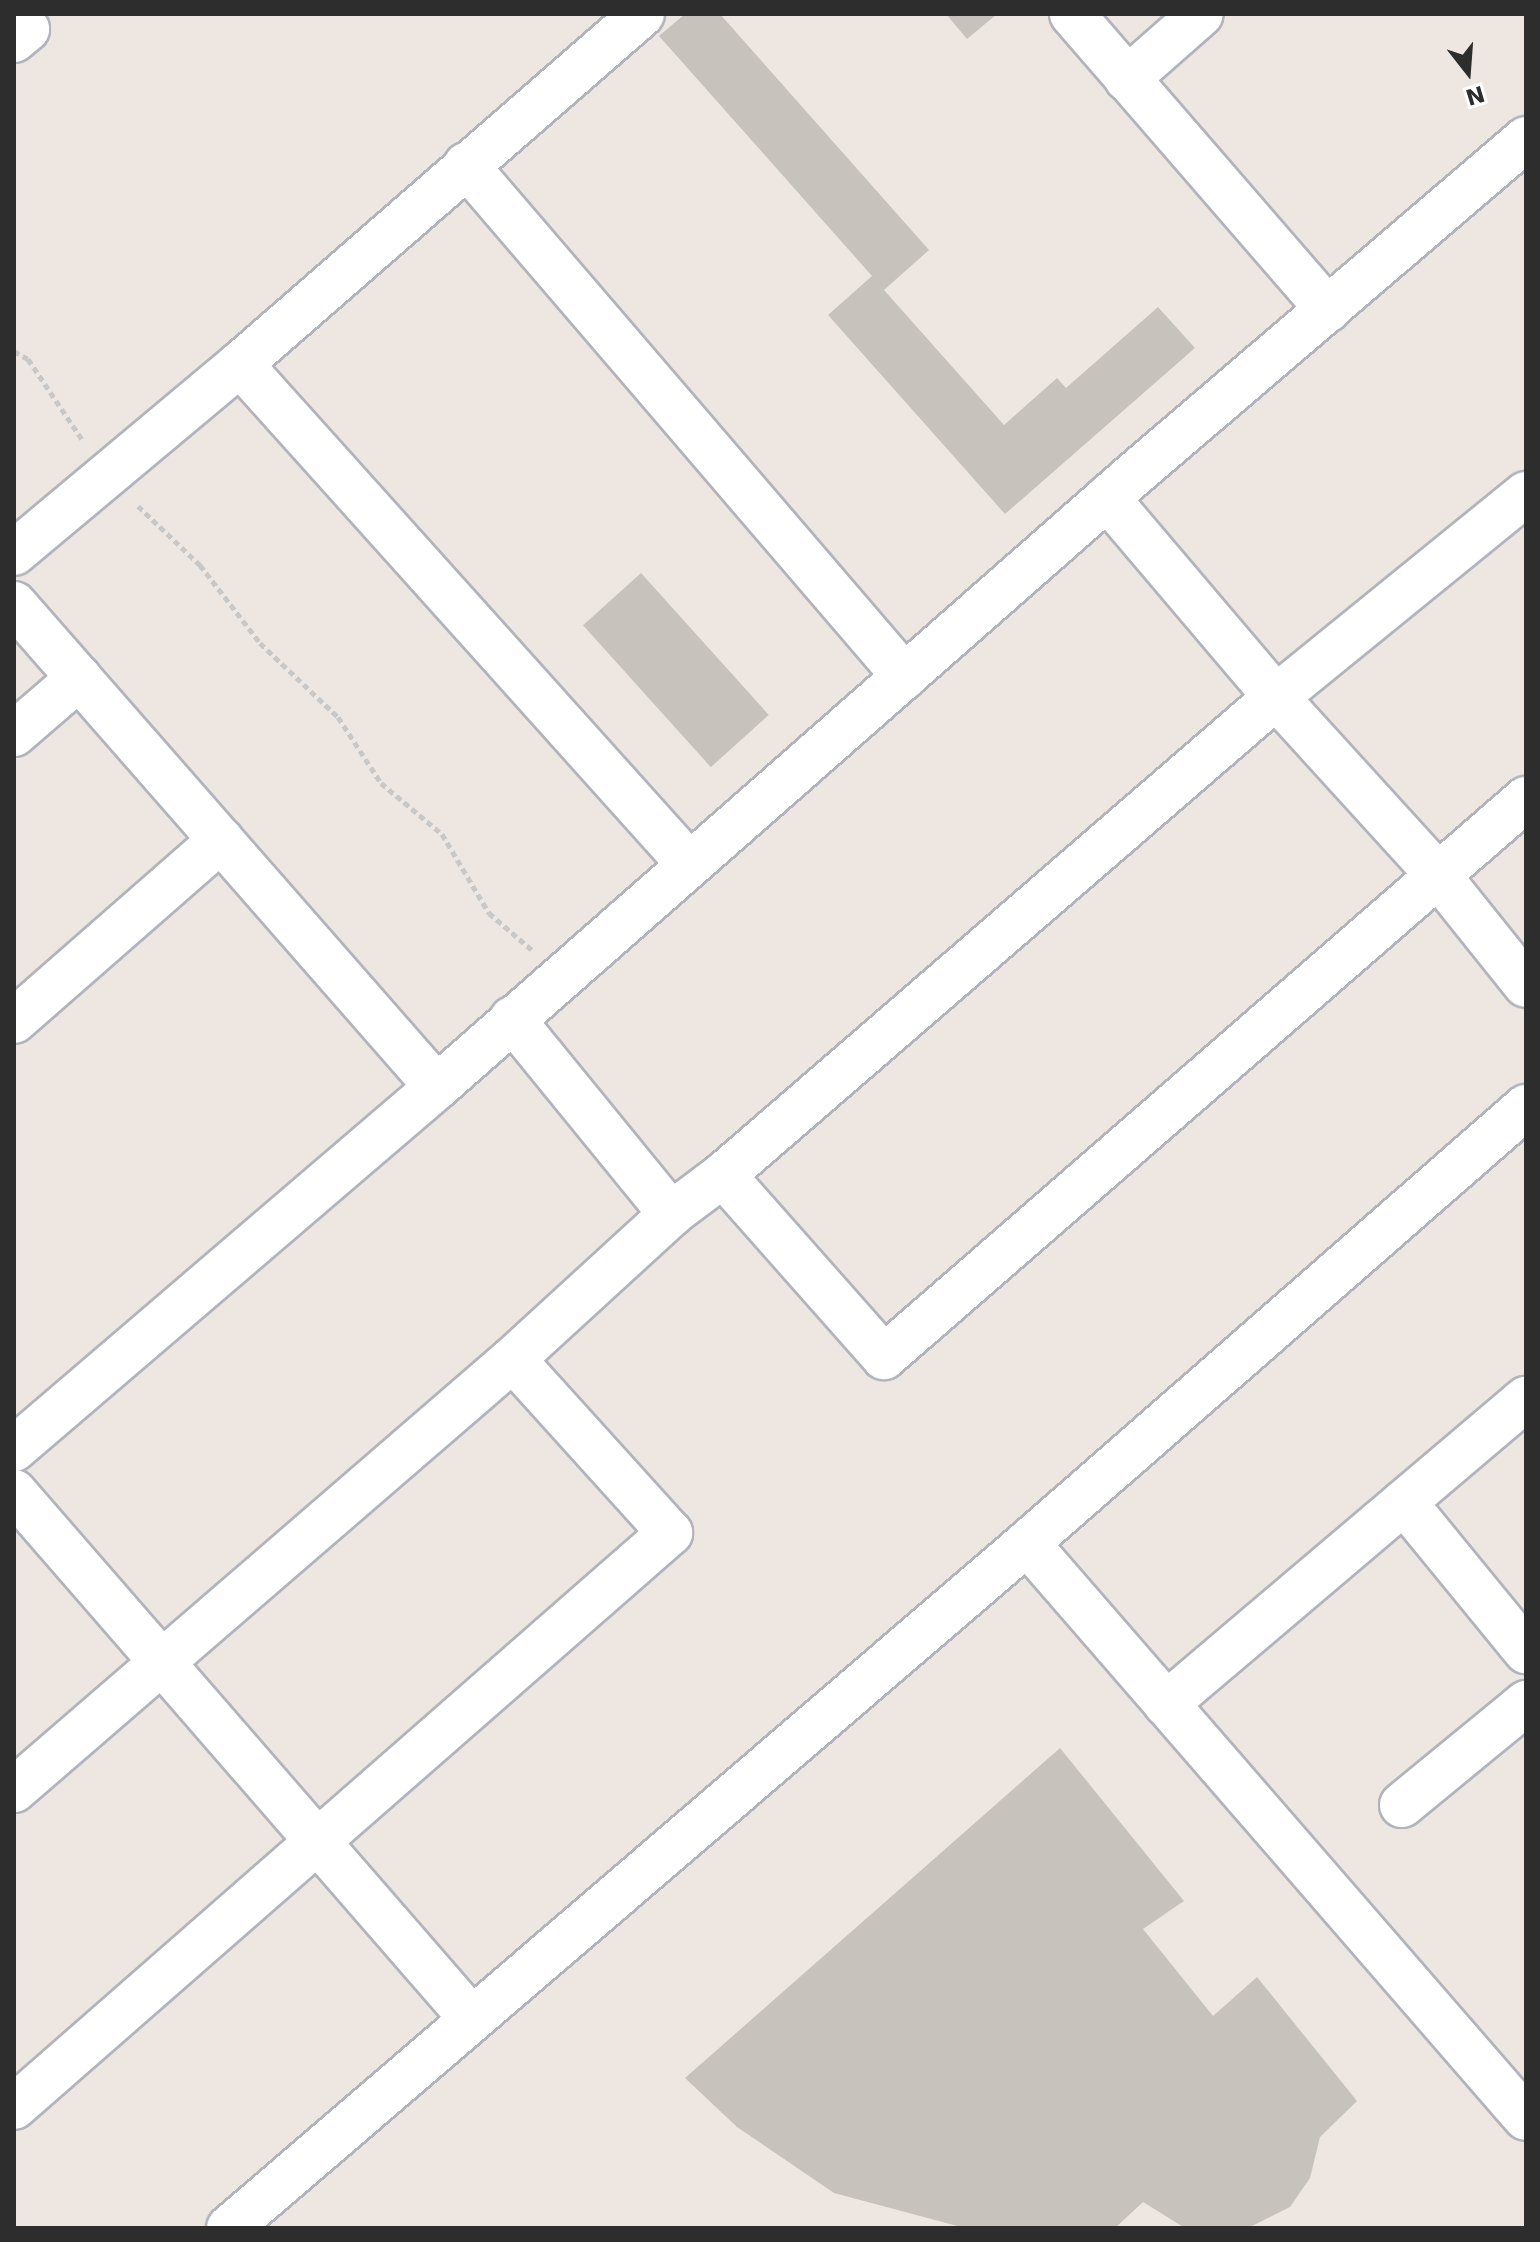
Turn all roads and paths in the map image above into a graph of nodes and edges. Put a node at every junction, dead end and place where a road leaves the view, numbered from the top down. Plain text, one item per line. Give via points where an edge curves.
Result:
1 (15, 14) edge
2 (1072, 14) edge
3 (1201, 14) edge
4 (616, 22) edge
5 (14, 40) edge
6 (1127, 79) junction
7 (1526, 139) edge
8 (466, 165) junction
9 (1328, 310) junction
10 (14, 351) edge
11 (240, 364) junction
12 (108, 477) junction
13 (1526, 494) edge
14 (1107, 498) junction
15 (14, 553) edge
16 (14, 604) edge
17 (905, 677) junction
18 (79, 678) junction
19 (1276, 697) junction
20 (14, 734) edge
21 (1526, 799) edge
22 (221, 840) junction
23 (690, 865) junction
24 (1437, 874) junction
25 (1526, 985) edge
26 (526, 1007) junction
27 (14, 1021) edge
28 (437, 1087) junction
29 (1526, 1107) edge
30 (723, 1175) junction
31 (671, 1214) junction
32 (513, 1359) junction
33 (1526, 1399) edge
34 (14, 1449) edge
35 (14, 1492) edge
36 (1404, 1502) junction
37 (1027, 1543) junction
38 (1526, 1651) edge
39 (162, 1663) junction
40 (1526, 1703) edge
41 (1166, 1704) junction
42 (14, 1790) edge
43 (1402, 1805) dead end
44 (321, 1842) junction
45 (471, 2018) junction
46 (14, 2107) edge
47 (1526, 2118) edge
48 (229, 2228) edge

1 - 5 street via 27,29
2 - 6 street
3 - 6 street
4 - 8 street
6 - 9 street
7 - 9 street
8 - 11 street
8 - 17 street
9 - 14 street
10 - 12 path via 28,359
11 - 12 street
11 - 23 street
12 - 15 street
12 - 26 path via 200,565 260,643 338,717 381,783 442,834 489,913 540,957 521,975
13 - 19 street
14 - 17 street
14 - 19 street
16 - 18 street
17 - 23 street
18 - 20 street
18 - 22 street
19 - 24 street
19 - 30 street
21 - 24 street
22 - 27 street
22 - 28 street
23 - 26 street
24 - 25 street
24 - 30 street via 884,1357
26 - 28 street
26 - 31 street
28 - 34 street
29 - 37 street
30 - 31 street
31 - 32 street
32 - 39 street
32 - 44 street via 670,1533
33 - 36 street
35 - 39 street
36 - 38 street
36 - 41 street
37 - 41 street
37 - 45 street
39 - 42 street
39 - 44 street
40 - 43 street
41 - 47 street
44 - 45 street
44 - 46 street
45 - 48 street

